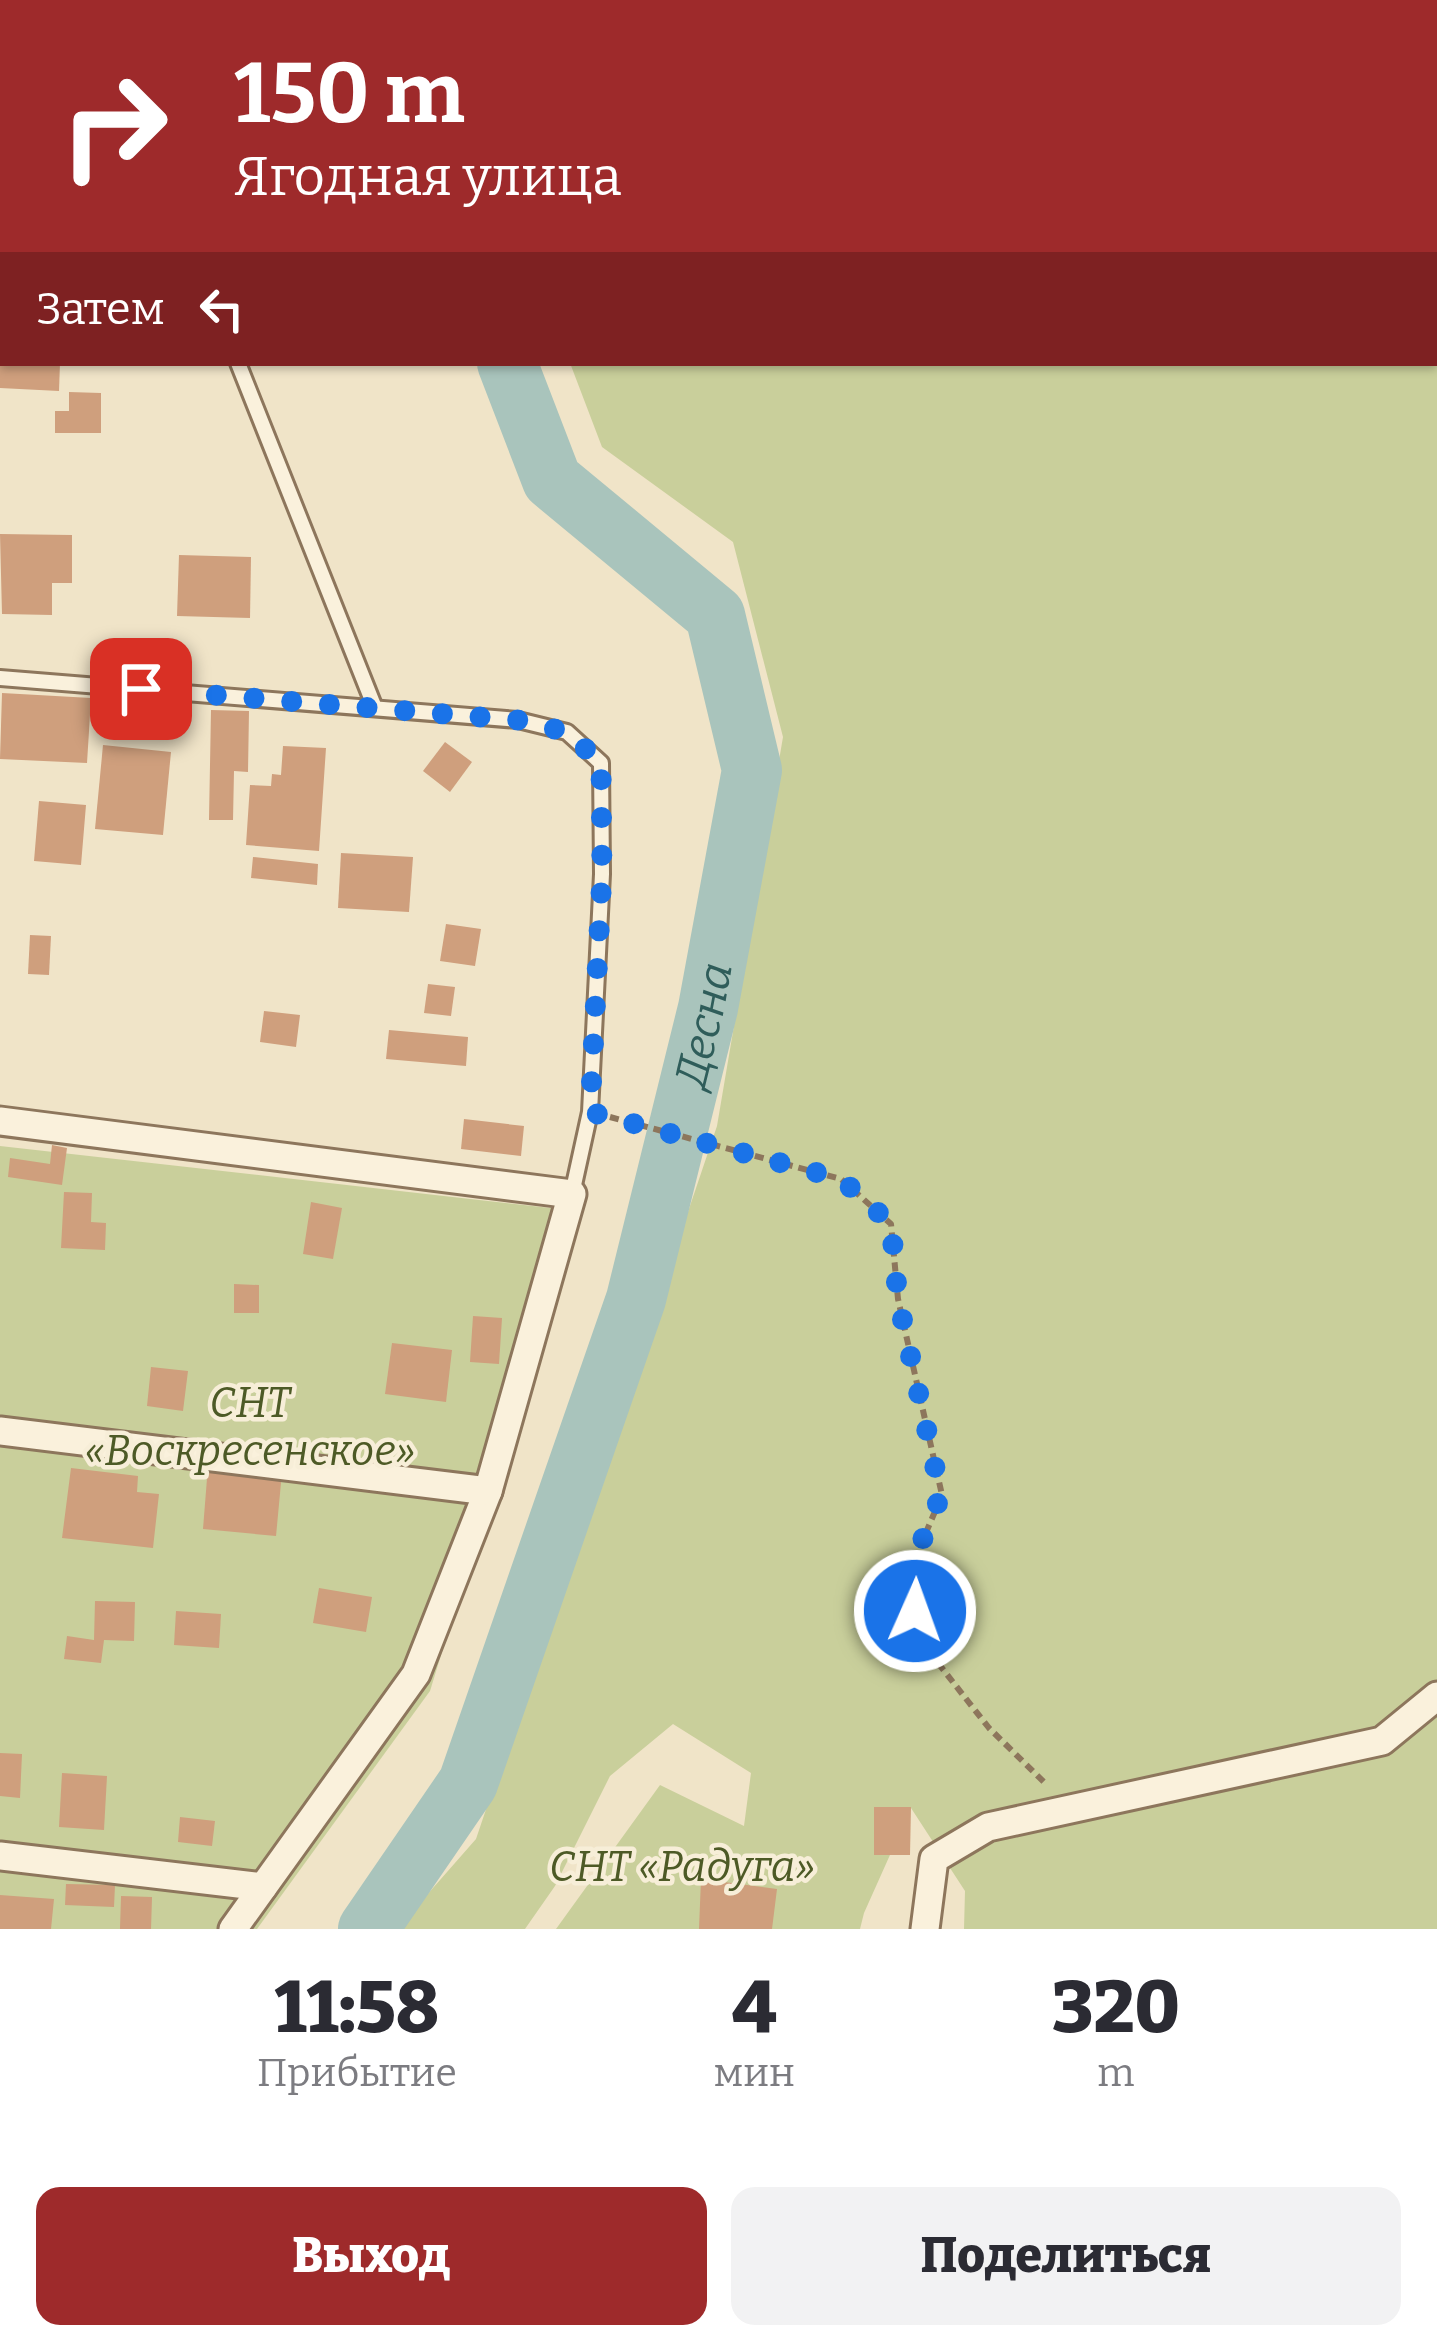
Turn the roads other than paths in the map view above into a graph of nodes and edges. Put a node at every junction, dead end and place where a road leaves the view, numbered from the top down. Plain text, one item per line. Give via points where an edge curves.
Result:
1 (239, 366) edge
2 (0, 678) edge
3 (375, 708) junction
4 (0, 1121) edge
5 (572, 1194) junction
6 (0, 1431) edge
7 (488, 1491) junction
8 (1437, 1696) edge
9 (0, 1856) edge
10 (263, 1886) junction
11 (233, 1929) edge
12 (925, 1929) edge

1 - 3 lane
2 - 3 lane
3 - 5 lane via 518,720 567,732 601,763 590,1112
4 - 5 street
5 - 7 street
6 - 7 street
7 - 10 street via 416,1674
8 - 12 street via 1382,1741 988,1827 934,1859
9 - 10 street
10 - 11 street

